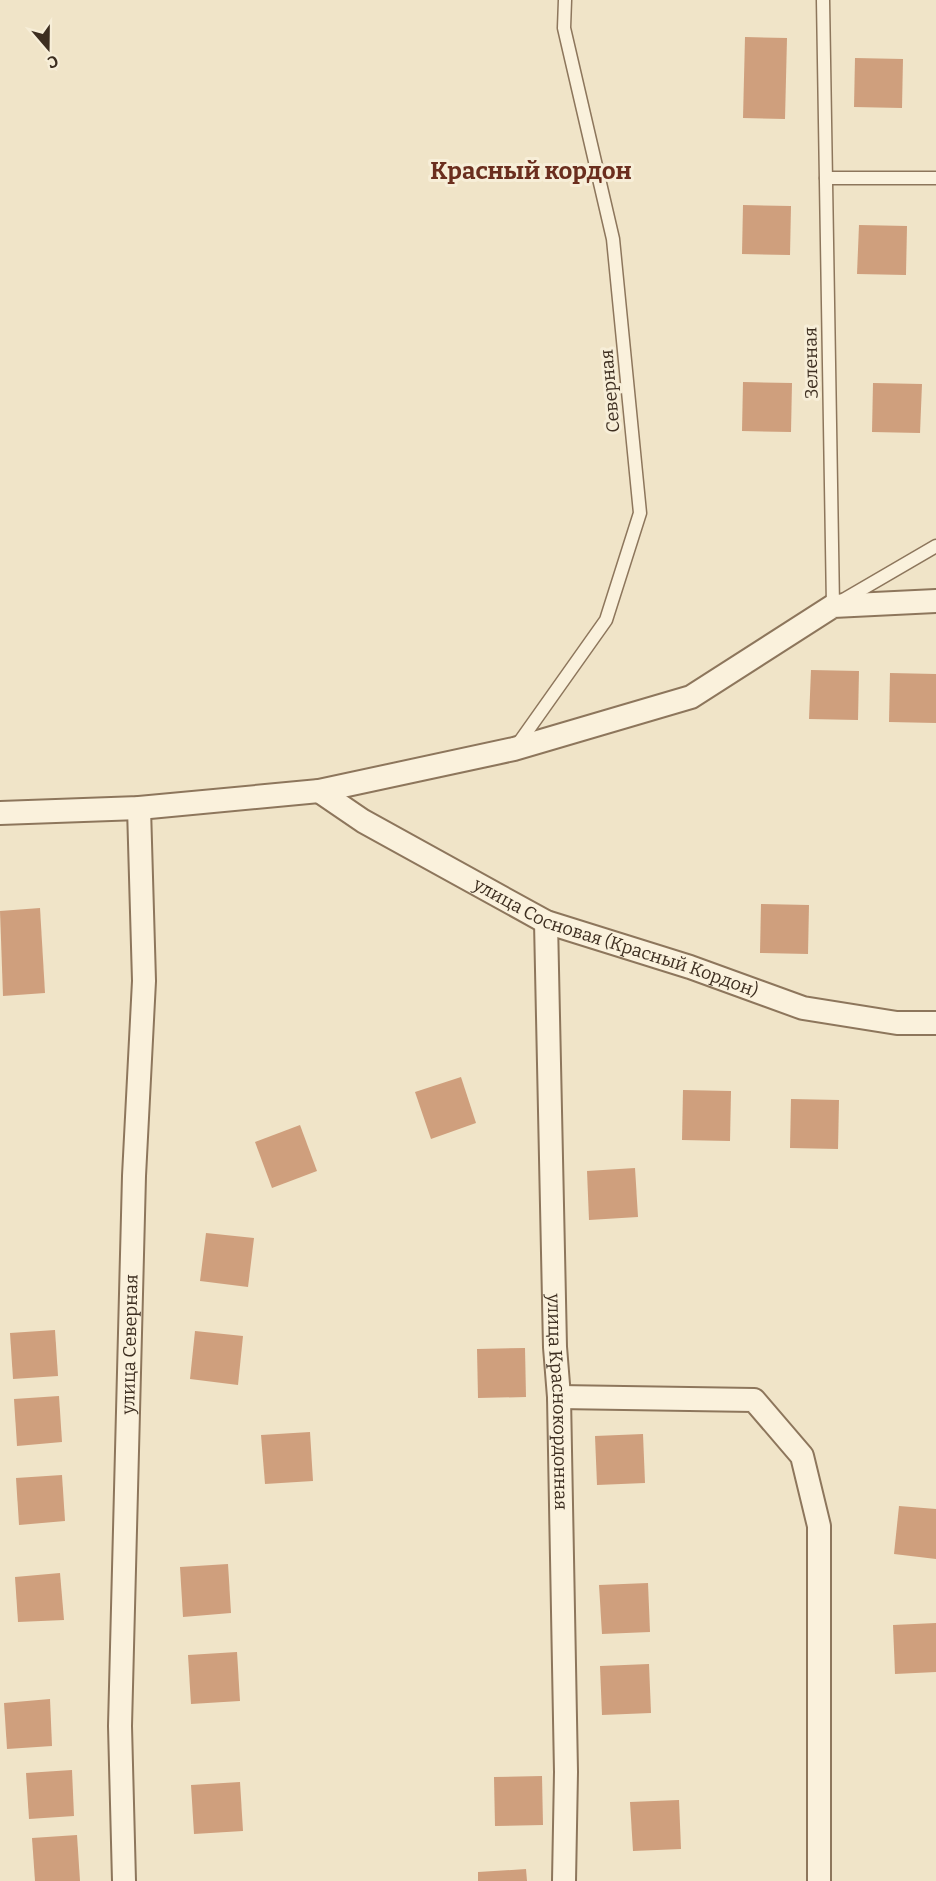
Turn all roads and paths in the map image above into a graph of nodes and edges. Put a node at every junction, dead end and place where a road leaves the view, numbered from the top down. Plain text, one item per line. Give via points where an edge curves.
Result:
1 (565, 0) edge
2 (823, 0) edge
3 (826, 178) junction
4 (936, 178) edge
5 (936, 546) edge
6 (936, 601) edge
7 (833, 606) junction
8 (514, 749) junction
9 (319, 791) junction
10 (139, 808) junction
11 (0, 813) edge
12 (546, 922) junction
13 (936, 1023) edge
14 (559, 1397) junction
15 (124, 1881) edge
16 (564, 1881) edge
17 (819, 1881) edge

1 - 8 lane, Северная via 564,28 614,239 640,513 606,620
2 - 3 lane, Зеленая
3 - 4 lane
3 - 7 lane, Зеленая
5 - 7 lane
6 - 7 street
7 - 8 street via 691,697
8 - 9 street
9 - 10 street
9 - 12 street, улица Сосновая (Красный Кордон) via 363,821
10 - 11 street
10 - 15 street, улица Северная via 144,981 134,1176 120,1726
12 - 13 street, улица Сосновая (Красный Кордон) via 690,967 803,1008 897,1023
12 - 14 street, улица Краснокордонная
14 - 16 street, улица Краснокордонная via 566,1772
14 - 17 street via 754,1400 802,1456 819,1526

